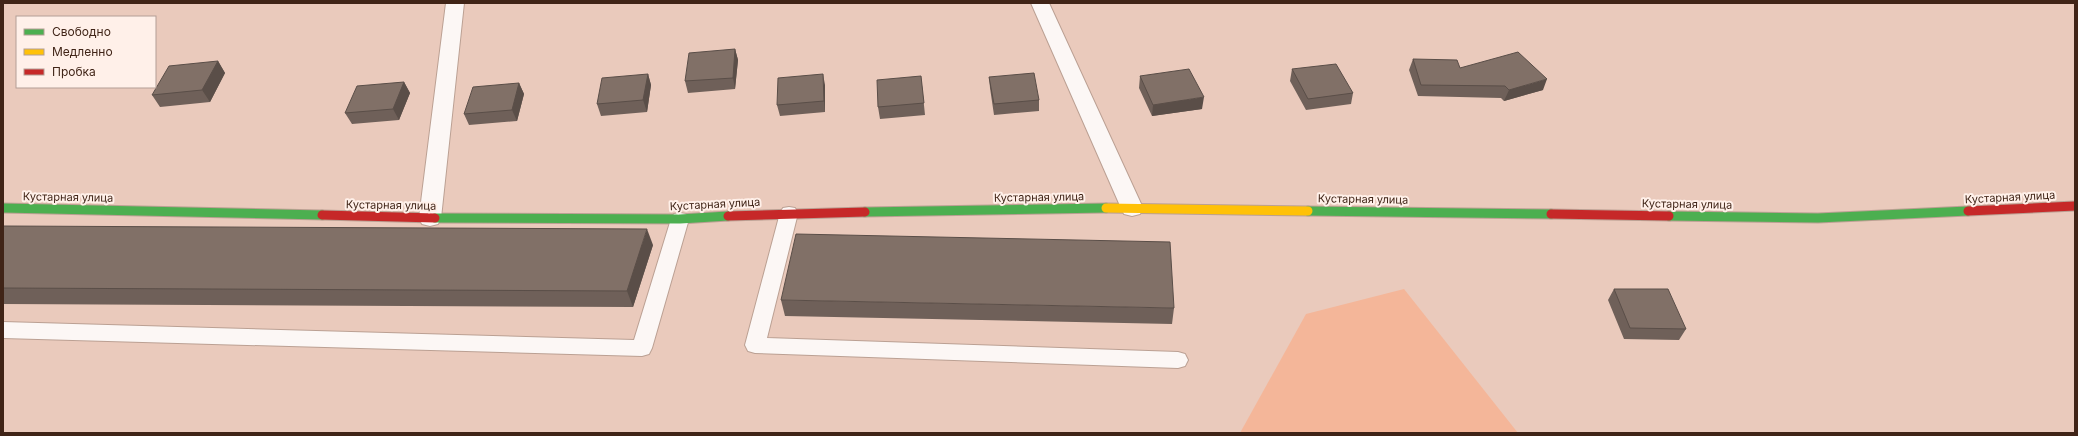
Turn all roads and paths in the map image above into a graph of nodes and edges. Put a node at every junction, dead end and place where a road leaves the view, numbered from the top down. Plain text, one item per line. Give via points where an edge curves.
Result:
1 (455, 3) edge
2 (1040, 3) edge
3 (2075, 206) edge
4 (3, 208) edge
5 (1132, 208) junction
6 (789, 213) junction
7 (430, 218) junction
8 (680, 219) junction
9 (3, 330) edge
10 (1178, 360) dead end

1 - 7 street
2 - 5 street
3 - 5 main road, Кустарная улица via 1818,218
4 - 7 main road, Кустарная улица
5 - 6 main road, Кустарная улица
6 - 8 main road, Кустарная улица
6 - 10 lane via 755,345
7 - 8 main road, Кустарная улица
8 - 9 lane via 642,348

